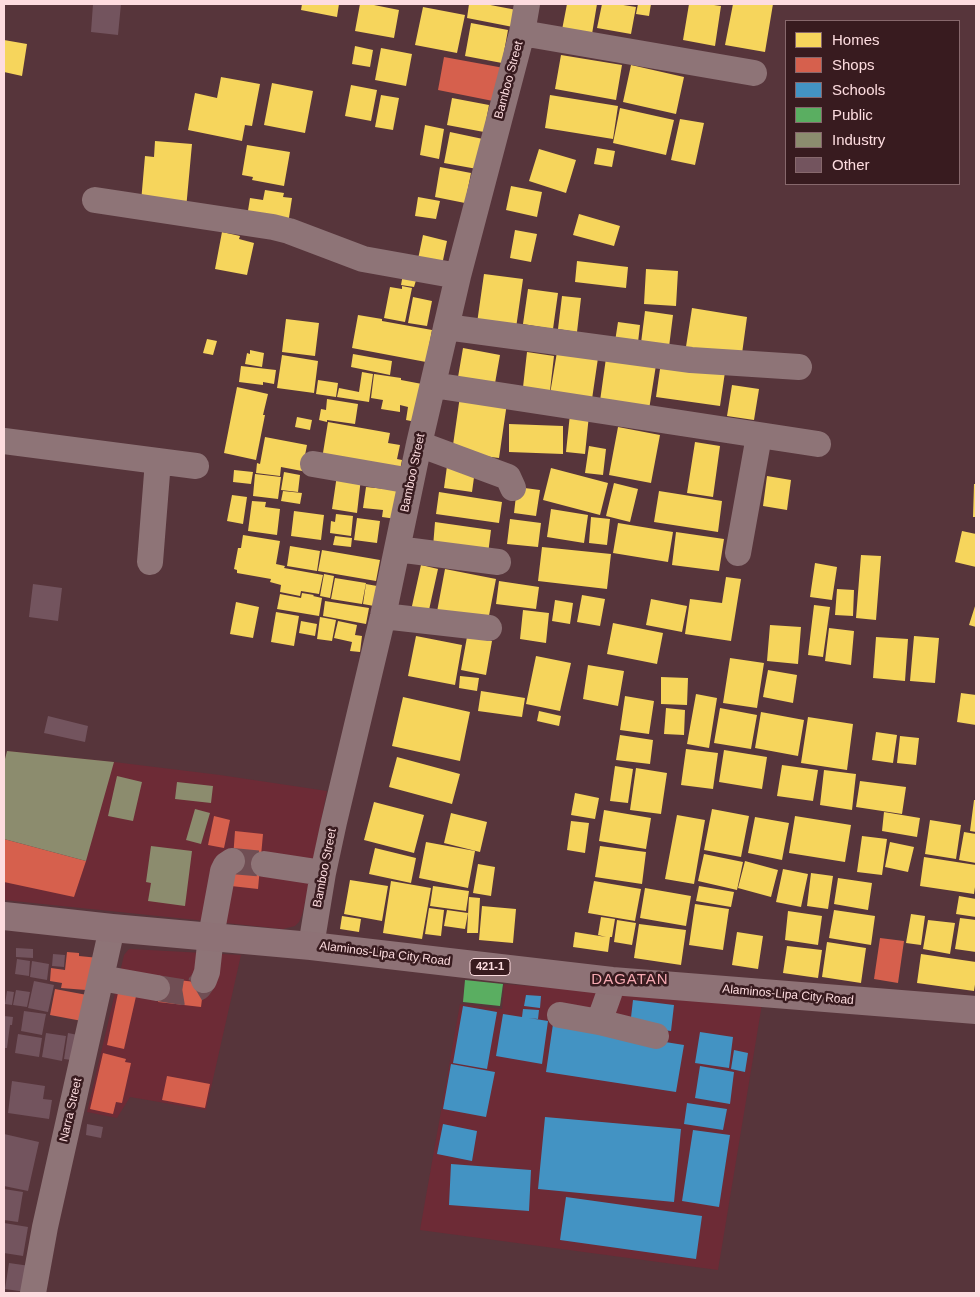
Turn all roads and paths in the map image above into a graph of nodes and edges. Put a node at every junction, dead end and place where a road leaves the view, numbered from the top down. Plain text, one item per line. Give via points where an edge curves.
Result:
1 (527, 4) edge
2 (522, 33) junction
3 (754, 73) dead end
4 (95, 200) dead end
5 (458, 276) junction
6 (446, 327) junction
7 (799, 367) dead end
8 (433, 385) junction
9 (759, 436) junction
10 (4, 441) edge
11 (419, 444) junction
12 (818, 444) dead end
13 (158, 461) junction
14 (313, 464) dead end
15 (196, 466) dead end
16 (411, 481) junction
17 (513, 488) dead end
18 (397, 549) junction
19 (738, 552) dead end
20 (150, 562) dead end
21 (498, 562) dead end
22 (383, 616) junction
23 (489, 628) dead end
24 (232, 861) dead end
25 (264, 864) tunnel mouth
26 (323, 873) junction
27 (4, 916) edge
28 (112, 928) junction
29 (210, 936) junction
30 (311, 946) junction
31 (101, 978) junction
32 (204, 980) dead end
33 (612, 981) junction
34 (157, 988) tunnel mouth
35 (976, 1010) edge
36 (560, 1016) dead end
37 (599, 1022) junction
38 (656, 1036) dead end
39 (33, 1293) edge

1 - 2 street, Bamboo Street
2 - 3 street
2 - 5 street, Bamboo Street
4 - 5 street via 273,227 363,259
5 - 6 street, Bamboo Street
6 - 7 street via 691,360
6 - 8 street, Bamboo Street
8 - 9 street
8 - 11 street, Bamboo Street
9 - 12 street
9 - 19 street
10 - 13 street
11 - 16 street, Bamboo Street
11 - 17 street via 508,477
13 - 15 street
13 - 20 street
14 - 16 street
16 - 18 street, Bamboo Street
18 - 21 street
18 - 22 street, Bamboo Street
22 - 23 street
22 - 26 street, Bamboo Street
24 - 29 street via 224,871
25 - 26 street
26 - 30 street, Bamboo Street
27 - 28 main road, Alaminos-Lipa City Road / 421-1
28 - 29 main road, Alaminos-Lipa City Road / 421-1
28 - 31 street, Narra Street
29 - 30 main road, Alaminos-Lipa City Road / 421-1
29 - 32 street via 208,972
30 - 33 main road, Alaminos-Lipa City Road / 421-1
31 - 34 street
31 - 39 street, Narra Street
33 - 35 main road, Alaminos-Lipa City Road / 421-1
33 - 37 street
36 - 37 street
37 - 38 street

